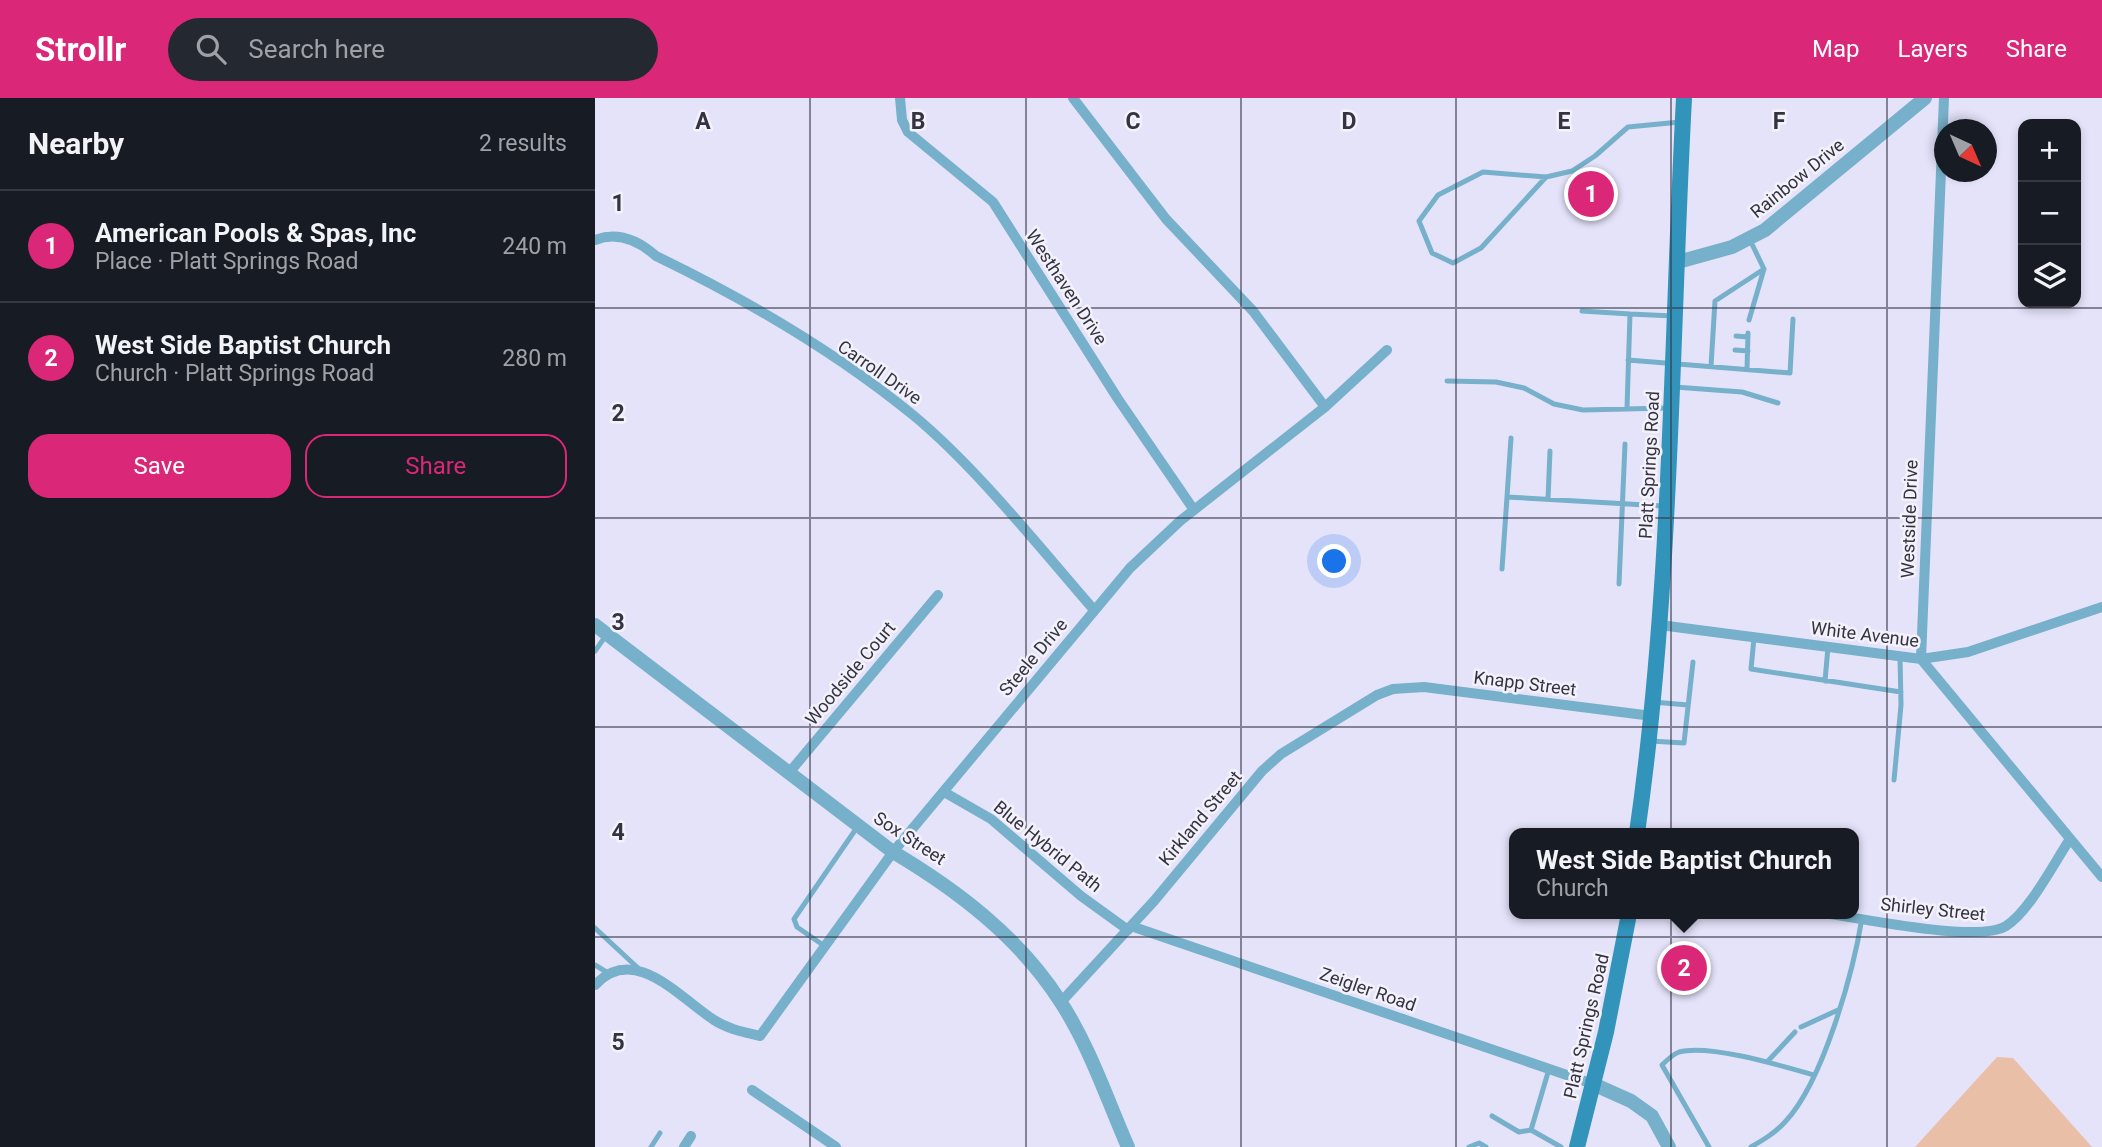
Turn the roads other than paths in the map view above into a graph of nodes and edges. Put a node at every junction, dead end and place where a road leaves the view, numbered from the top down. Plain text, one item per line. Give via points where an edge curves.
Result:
1 (900, 98) edge
2 (1073, 98) edge
3 (1684, 98) edge
4 (1925, 98) edge
5 (1944, 98) edge
6 (1683, 121) junction
7 (1546, 177) junction
8 (595, 240) edge
9 (1750, 240) junction
10 (1678, 262) junction
11 (1764, 269) junction
12 (1582, 311) dead end
13 (1630, 314) junction
14 (1676, 316) junction
15 (1793, 318) dead end
16 (1714, 320) junction
17 (1749, 320) dead end
18 (1722, 321) dead end
19 (1713, 334) junction
20 (1721, 335) dead end
21 (1736, 336) dead end
22 (1712, 349) junction
23 (1720, 349) dead end
24 (1387, 350) dead end
25 (1735, 350) dead end
26 (1748, 351) junction
27 (1628, 360) junction
28 (1674, 363) junction
29 (1711, 366) junction
30 (1747, 369) junction
31 (1447, 381) dead end
32 (1672, 387) junction
33 (1778, 403) dead end
34 (1325, 407) junction
35 (1627, 408) junction
36 (1671, 408) junction
37 (1511, 438) dead end
38 (1625, 444) dead end
39 (1550, 451) dead end
40 (1507, 497) junction
41 (1548, 499) junction
42 (1623, 504) junction
43 (1666, 506) junction
44 (1194, 510) junction
45 (1501, 569) dead end
46 (1619, 584) dead end
47 (938, 595) dead end
48 (2102, 607) edge
49 (1094, 610) junction
50 (595, 625) edge
51 (1660, 625) junction
52 (607, 635) junction
53 (1754, 638) junction
54 (1828, 647) junction
55 (595, 651) edge
56 (1900, 657) junction
57 (1921, 659) junction
58 (1693, 662) dead end
59 (1825, 681) junction
60 (1393, 689) joint
61 (1901, 692) junction
62 (1688, 705) junction
63 (1652, 709) junction
64 (1650, 741) junction
65 (788, 774) junction
66 (1894, 780) dead end
67 (944, 792) junction
68 (858, 826) junction
69 (1638, 828) edge
70 (2070, 839) junction
71 (893, 852) junction
72 (2102, 877) edge
73 (1859, 918) edge
74 (1862, 918) junction
75 (1628, 919) edge
76 (1129, 928) junction
77 (595, 929) edge
78 (823, 945) junction
79 (595, 965) edge
80 (639, 969) junction
81 (608, 973) junction
82 (595, 985) edge
83 (1061, 1002) junction
84 (1838, 1010) junction
85 (1801, 1027) dead end
86 (1795, 1032) dead end
87 (1767, 1062) junction
88 (1549, 1069) junction
89 (1814, 1075) junction
90 (1593, 1084) junction
91 (752, 1090) dead end
92 (1492, 1116) dead end
93 (1531, 1130) junction
94 (660, 1133) dead end
95 (691, 1136) dead end
96 (651, 1147) edge
97 (684, 1147) edge
98 (835, 1147) edge
99 (1128, 1147) edge
100 (1469, 1147) edge
101 (1486, 1147) edge
102 (1560, 1147) edge
103 (1577, 1147) edge
104 (1669, 1147) edge
105 (1709, 1147) edge
106 (1751, 1147) edge

1 - 44 street, Westhaven Drive via 902,120 918,143 993,202
2 - 34 street via 1166,219 1262,321
3 - 6 main road, Platt Springs Road
4 - 9 street, Rainbow Drive
5 - 57 street, Westside Drive
6 - 7 lane via 1628,127 1572,171
6 - 10 main road, Platt Springs Road
7 - 7 lane via 1483,172 1438,195 1419,221 1432,253 1453,263 1481,248
8 - 49 street, Carroll Drive via 618,236 644,245 656,256 755,308 881,391 962,463
9 - 10 street, Rainbow Drive
9 - 11 lane
10 - 14 main road, Platt Springs Road
11 - 16 lane via 1715,301
11 - 17 lane
12 - 13 lane
13 - 14 lane
13 - 27 lane
14 - 28 main road, Platt Springs Road
15 - 30 lane via 1790,373
16 - 18 lane
16 - 19 lane
19 - 20 lane
19 - 22 lane
21 - 26 lane via 1748,335
22 - 23 lane
22 - 29 lane
24 - 34 street, Steele Drive
25 - 26 lane
26 - 30 lane
27 - 28 lane
27 - 35 lane
28 - 29 lane
28 - 32 main road, Platt Springs Road
29 - 30 lane
31 - 35 lane via 1515,386 1554,404 1583,410
32 - 33 lane via 1742,392
32 - 36 main road, Platt Springs Road
34 - 44 street, Steele Drive
35 - 36 lane
36 - 43 main road, Platt Springs Road
37 - 40 lane
38 - 42 lane
39 - 41 lane
40 - 41 lane
40 - 45 lane
41 - 42 lane
42 - 43 lane
42 - 46 lane
43 - 51 main road, Platt Springs Road
44 - 49 street, Steele Drive via 1130,568
47 - 65 street, Woodside Court
48 - 57 street, White Avenue via 1968,652
49 - 67 street, Steele Drive
50 - 52 street, Sox Street
51 - 53 street, White Avenue
51 - 63 main road, Platt Springs Road
52 - 55 lane
52 - 65 street, Sox Street
53 - 54 street, White Avenue
53 - 59 lane via 1751,669
54 - 56 street, White Avenue
54 - 59 lane
56 - 57 street, White Avenue
56 - 61 lane
57 - 70 street
58 - 62 lane
59 - 61 lane
60 - 63 street, Knapp Street via 1424,687
60 - 76 street, Kirkland Street via 1271,763
61 - 66 lane
62 - 63 lane
62 - 64 lane via 1684,743
63 - 64 main road, Platt Springs Road
64 - 69 main road, Platt Springs Road
65 - 68 street, Sox Street
67 - 71 street, Steele Drive
67 - 76 street, Blue Hybrid Path via 991,819 1081,896
68 - 71 street, Sox Street
68 - 78 lane via 794,919 797,927
70 - 72 street
70 - 74 street, Shirley Street via 2017,918 1995,932 1970,933
71 - 78 street, Steele Drive
71 - 83 street, Sox Street via 946,884 997,928
73 - 74 street, Shirley Street
74 - 84 lane via 1854,968
75 - 90 main road, Platt Springs Road
76 - 83 street, Kirkland Street
76 - 88 street, Zeigler Road
77 - 80 lane
78 - 80 street, Steele Drive via 760,1036 727,1027
79 - 81 lane
80 - 81 street
81 - 82 street
83 - 99 street, Sox Street
84 - 85 lane
84 - 89 lane
86 - 87 lane
87 - 89 lane
87 - 105 lane via 1696,1049 1676,1052 1662,1065
88 - 90 street, Zeigler Road
88 - 93 lane
89 - 106 lane via 1787,1120
90 - 103 main road, Platt Springs Road
90 - 104 street via 1652,1116
91 - 98 street
92 - 93 lane via 1519,1132
93 - 102 lane
94 - 96 lane
95 - 97 street
100 - 101 lane via 1479,1143

